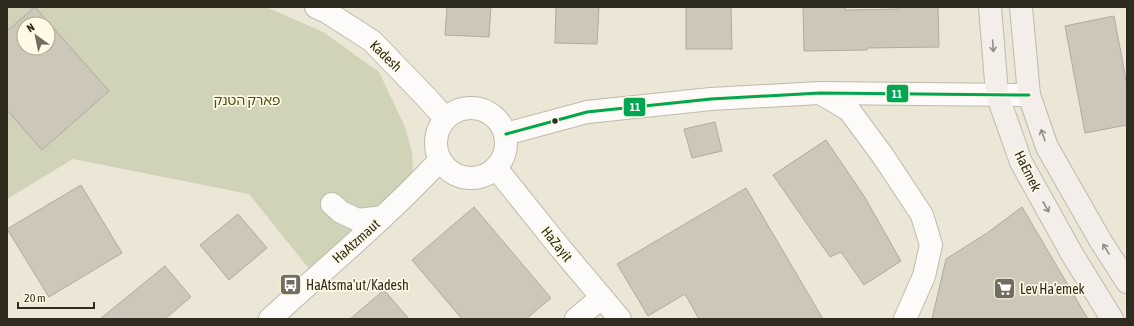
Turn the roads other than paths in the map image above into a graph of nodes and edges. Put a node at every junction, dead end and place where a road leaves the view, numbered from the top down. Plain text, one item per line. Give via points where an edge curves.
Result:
1 (316, 7) edge
2 (990, 7) edge
3 (1021, 7) edge
4 (820, 93) junction
5 (997, 94) junction
6 (1029, 95) junction
7 (446, 118) junction
8 (506, 134) junction
9 (440, 160) junction
10 (496, 168) junction
11 (332, 204) dead end
12 (383, 217) junction
13 (1127, 282) edge
14 (601, 298) junction
15 (270, 319) edge
16 (576, 319) edge
17 (620, 319) edge
18 (905, 319) edge
19 (1112, 319) edge

1 - 7 street, Kadesh via 372,41
2 -> 5 main road, HaEmek
3 - 6 main road, HaEmek
4 - 5 street
4 - 8 street via 711,99 587,112
4 - 18 street via 849,110 922,214 931,245 924,276
5 - 6 street
5 -> 19 main road, HaEmek via 1021,162 1072,254
13 -> 6 main road, HaEmek via 1047,146
7 - 8 street via 454,111 475,107 494,116 502,124
7 - 9 street via 439,127 436,138
8 - 10 street via 505,152
9 - 10 street via 446,169 466,178 477,178
9 - 12 street, HaAtzmaut
10 - 14 street, HaZayit
11 - 12 street via 341,212 358,220
12 - 15 street, HaAtzmaut
14 - 16 street
14 - 17 street, HaZayit

